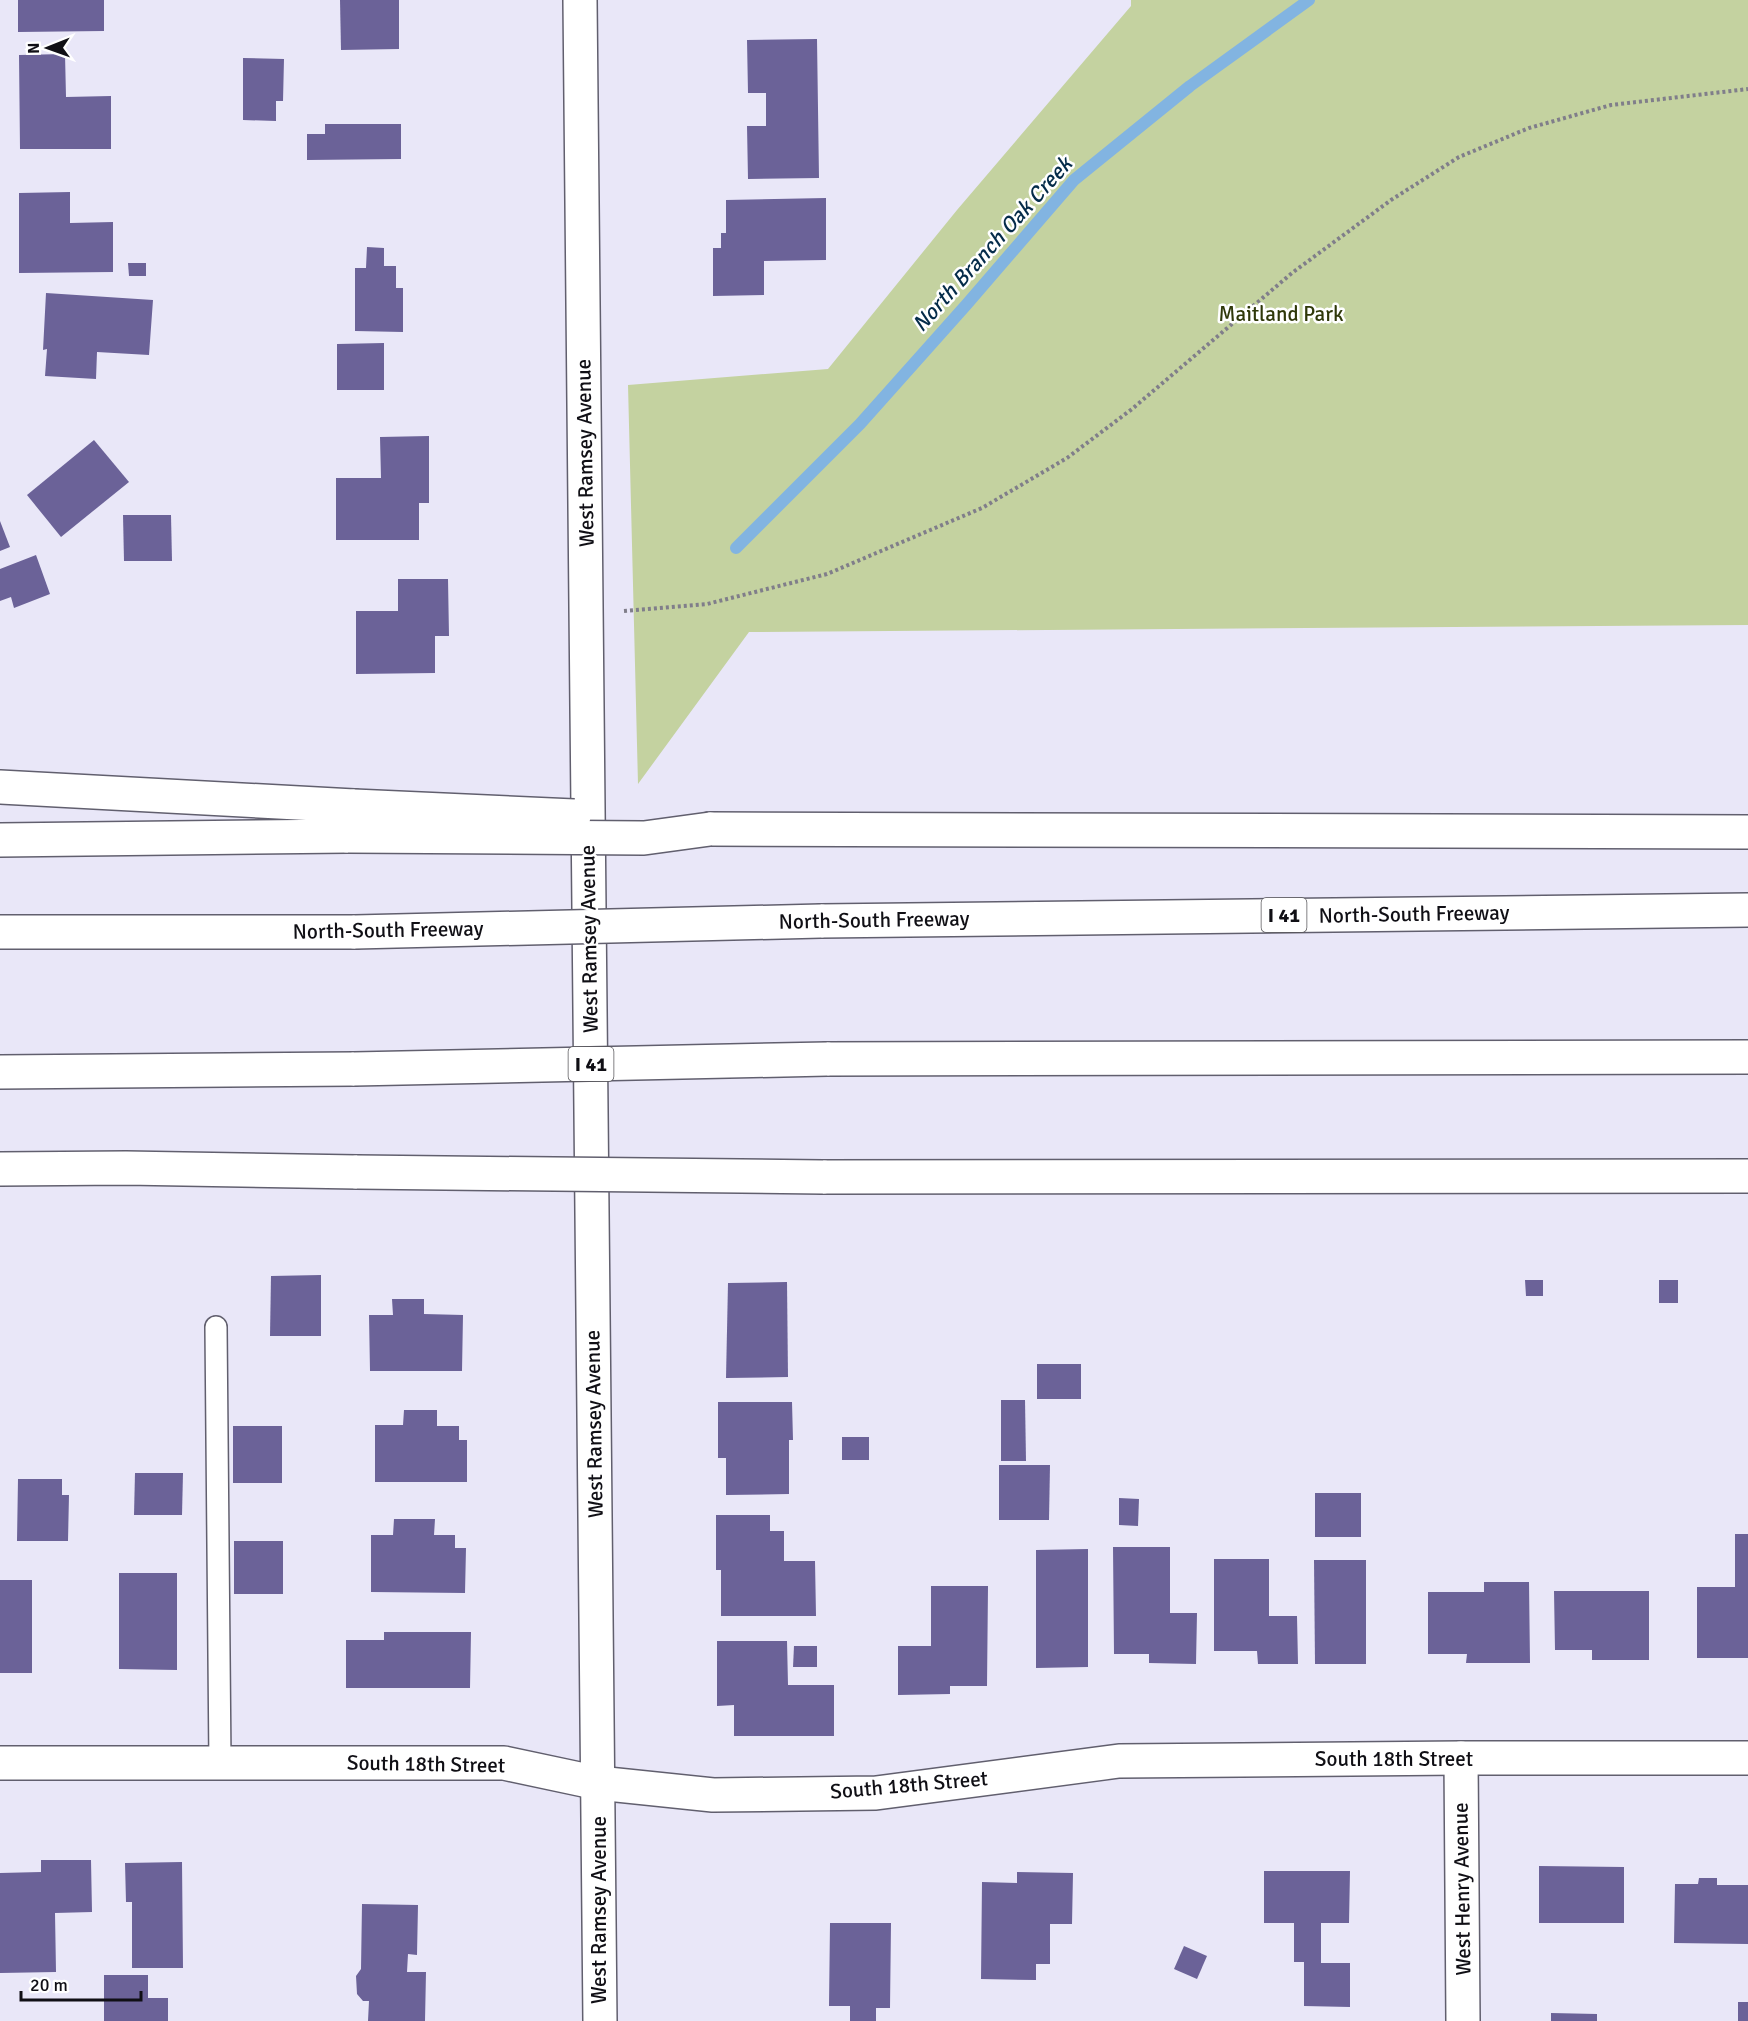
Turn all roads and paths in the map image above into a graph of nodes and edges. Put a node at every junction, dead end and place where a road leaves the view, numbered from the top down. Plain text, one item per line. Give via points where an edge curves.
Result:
1 (580, 0) edge
2 (1748, 89) edge
3 (586, 614) junction
4 (0, 787) edge
5 (351, 821) junction
6 (1748, 832) edge
7 (0, 840) edge
8 (1748, 910) edge
9 (0, 932) edge
10 (1748, 1056) edge
11 (0, 1072) edge
12 (126, 1168) junction
13 (0, 1169) edge
14 (1748, 1176) edge
15 (0, 1188) edge
16 (216, 1327) dead end
17 (1461, 1758) junction
18 (1748, 1758) edge
19 (0, 1763) edge
20 (220, 1763) junction
21 (598, 1783) junction
22 (600, 2021) edge
23 (1463, 2021) edge

1 - 3 main road, West Ramsey Avenue
2 - 3 path via 1611,105 1529,128 1459,157 1391,200 1292,273 1132,409 1067,458 982,508 827,574 707,604
3 - 21 main road, West Ramsey Avenue
4 - 5 main road
5 - 6 main road, bridge via 646,819 710,830
5 - 7 main road
8 - 9 main road, North-South Freeway / I 41, bridge via 821,921 355,932
10 - 11 main road, I 41, bridge via 827,1059
12 - 13 main road
12 - 14 main road, bridge via 823,1177
12 - 15 main road
16 - 20 lane
17 - 18 main road, South 18th Street
17 - 21 main road, South 18th Street via 1119,1761 876,1793 713,1795
17 - 23 main road, West Henry Avenue
19 - 20 main road, South 18th Street
20 - 21 main road, South 18th Street via 504,1763
21 - 22 main road, West Ramsey Avenue

